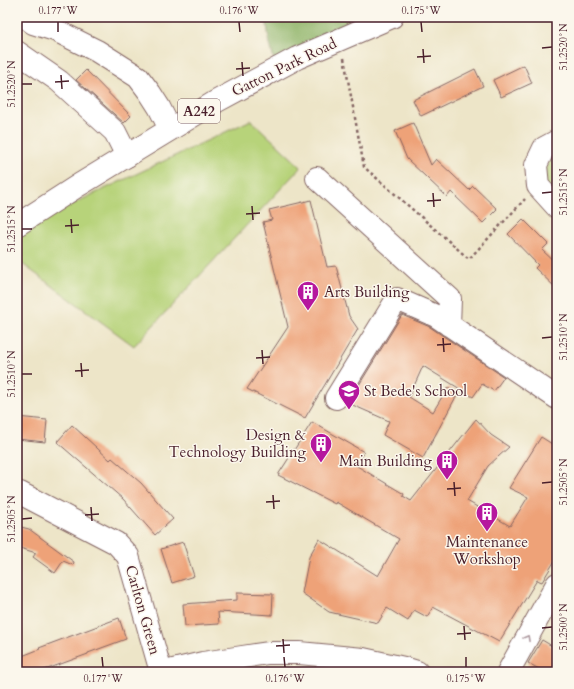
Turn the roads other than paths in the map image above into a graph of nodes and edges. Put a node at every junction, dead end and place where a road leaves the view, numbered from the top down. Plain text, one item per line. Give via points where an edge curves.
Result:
1 (26, 17) edge
2 (392, 17) edge
3 (17, 52) edge
4 (170, 129) junction
5 (557, 141) edge
6 (127, 156) junction
7 (317, 178) dead end
8 (557, 207) edge
9 (17, 226) edge
10 (449, 325) junction
11 (336, 398) dead end
12 (557, 398) edge
13 (17, 493) edge
14 (557, 584) edge
15 (161, 672) edge
16 (165, 672) edge
17 (418, 672) edge
18 (508, 672) edge

1 - 4 street via 33,23 55,30 97,51 138,77 159,107
2 - 4 street, Gatton Park Road / A242 via 283,65
3 - 6 street via 59,81 116,132
4 - 6 street, Gatton Park Road / A242
5 - 8 street via 544,148 536,165 538,186
6 - 9 street, Gatton Park Road / A242
7 - 10 street via 450,299
10 - 11 street via 436,316 397,299
10 - 12 street
13 - 15 street, Carlton Green via 116,543 128,556
18 -> 14 street
16 - 17 street via 268,653 363,659

